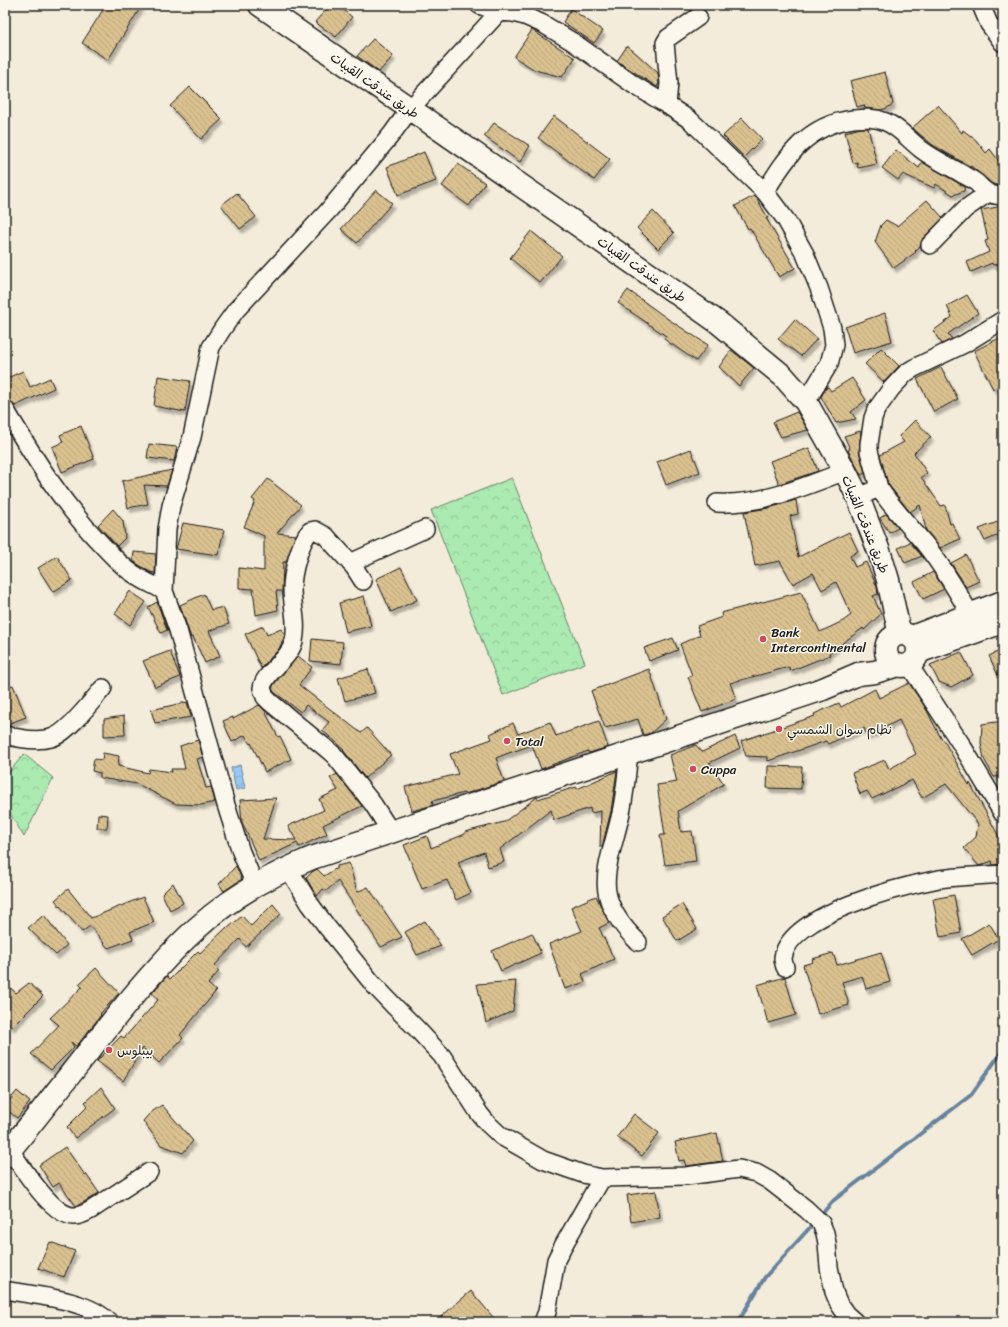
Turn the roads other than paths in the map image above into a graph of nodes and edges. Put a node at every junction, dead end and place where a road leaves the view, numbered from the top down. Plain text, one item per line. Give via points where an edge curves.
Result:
1 (260, 5) edge
2 (479, 5) edge
3 (981, 5) edge
4 (500, 8) edge
5 (698, 17) dead end
6 (1003, 43) edge
7 (667, 104) junction
8 (410, 109) junction
9 (765, 192) junction
10 (995, 194) edge
11 (930, 245) dead end
12 (1003, 320) edge
13 (806, 402) junction
14 (5, 409) edge
15 (845, 471) junction
16 (879, 488) junction
17 (858, 497) junction
18 (716, 503) dead end
19 (425, 529) dead end
20 (350, 563) junction
21 (363, 581) dead end
22 (164, 591) junction
23 (1003, 602) edge
24 (970, 614) junction
25 (1003, 622) edge
26 (904, 650) junction
27 (103, 688) dead end
28 (5, 735) edge
29 (629, 752) junction
30 (1003, 814) edge
31 (391, 832) junction
32 (288, 868) junction
33 (1003, 874) edge
34 (255, 885) junction
35 (638, 942) dead end
36 (784, 967) dead end
37 (7, 1153) edge
38 (149, 1172) dead end
39 (602, 1178) junction
40 (5, 1290) edge
41 (109, 1322) edge
42 (543, 1322) edge
43 (855, 1322) edge

1 - 8 main road, طريق عندقت القبيات
2 - 4 street
3 - 6 street via 989,24
4 - 7 street via 543,24
4 - 8 street
5 - 7 street via 665,42 669,83
7 - 9 street via 690,120
8 - 13 main road, طريق عندقت القبيات via 718,323 783,376
8 - 22 street via 328,211 236,310 211,348 192,437 171,506 167,529
9 - 10 street via 784,161 808,137 841,120 866,117 894,126 930,156
9 - 13 street via 786,220 805,254 832,328 834,345 829,364
10 - 11 street via 965,209
12 - 16 street via 964,344 914,368 891,389 876,410 869,444
13 - 15 main road, طريق عندقت القبيات
14 - 22 street via 29,450 73,514 122,565 134,575
15 - 17 main road, طريق عندقت القبيات
15 - 18 street via 763,499 741,503
16 - 17 street
16 - 24 street via 944,569
17 - 26 main road, طريق عندقت القبيات via 888,580
19 - 20 street
20 - 21 street
20 - 31 street via 321,532 310,531 305,536 292,588 296,620 294,643 282,662 264,680 262,688 270,702 334,755 373,804
22 - 34 street via 178,630 226,805
23 - 24 main road
24 - 26 main road
25 - 26 main road
26 - 29 main road via 870,662 858,674 823,689
26 - 30 street
27 - 28 street via 71,724 53,738 30,740
29 - 31 main road
29 - 35 street via 621,812 605,881 607,895 618,920
31 - 32 main road
32 - 34 main road
32 - 39 street via 310,904 373,984 442,1056 487,1123 501,1136 543,1160
33 - 36 street via 927,882 878,894 824,915 793,938 785,952
34 - 37 main road via 196,928 151,974
37 - 38 street via 47,1200 64,1214 73,1216 91,1210
39 - 42 street via 556,1260
39 - 43 street via 686,1176 738,1169 756,1173 770,1181 821,1223 827,1243 834,1292 839,1304
40 - 41 street via 89,1307

